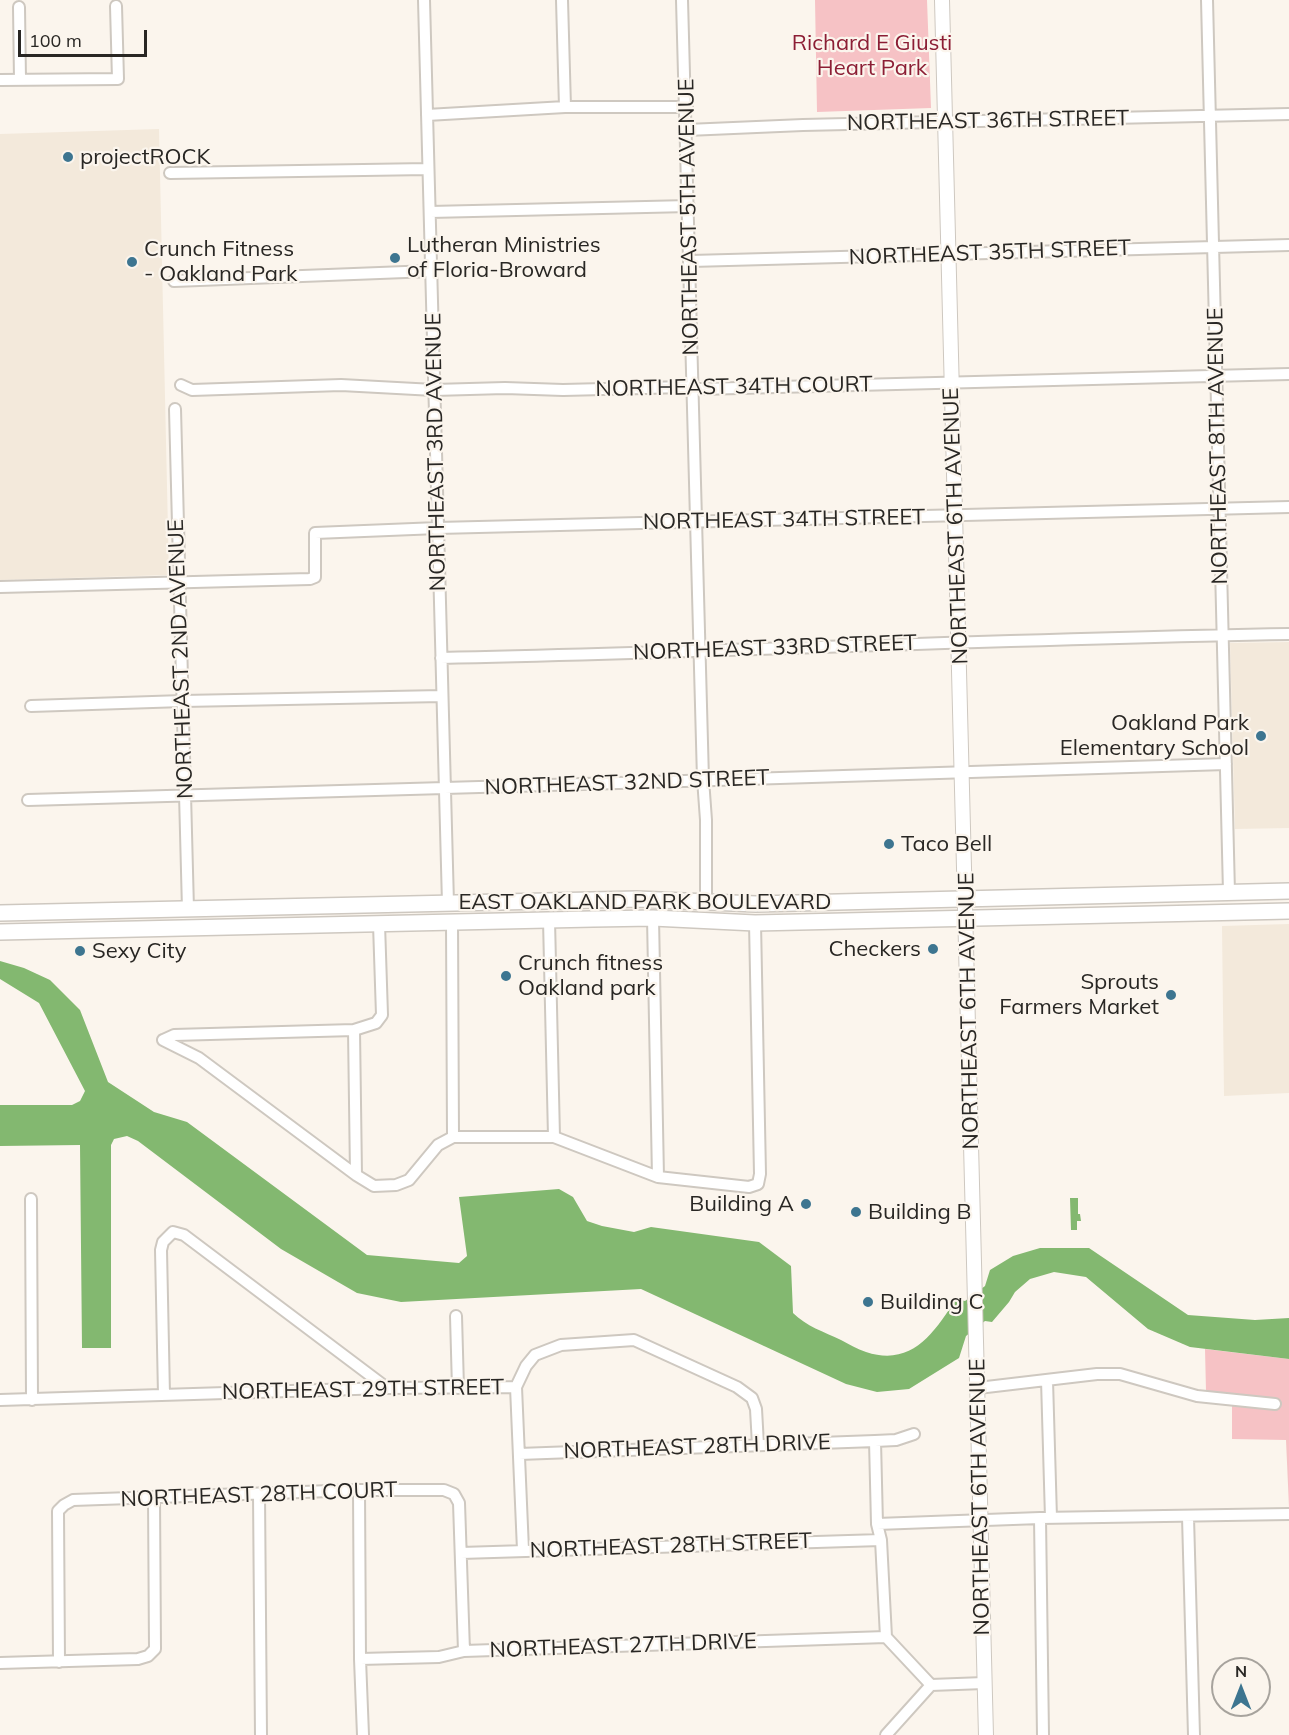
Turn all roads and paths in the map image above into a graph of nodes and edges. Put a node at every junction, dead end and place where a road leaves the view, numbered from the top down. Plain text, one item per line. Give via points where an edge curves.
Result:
1 (424, 0) edge
2 (562, 0) edge
3 (682, 0) edge
4 (942, 0) edge
5 (1207, 0) edge
6 (116, 6) dead end
7 (19, 7) dead end
8 (0, 80) edge
9 (20, 80) junction
10 (565, 107) junction
11 (687, 107) junction
12 (1289, 114) edge
13 (427, 115) junction
14 (1210, 116) junction
15 (945, 122) junction
16 (687, 130) junction
17 (429, 169) junction
18 (170, 173) dead end
19 (689, 206) junction
20 (429, 212) junction
21 (1289, 245) edge
22 (1213, 247) junction
23 (949, 254) junction
24 (691, 261) junction
25 (431, 271) junction
26 (174, 281) dead end
27 (1289, 374) edge
28 (1216, 375) junction
29 (952, 382) junction
30 (181, 385) dead end
31 (693, 388) junction
32 (434, 390) junction
33 (175, 409) dead end
34 (1289, 507) edge
35 (1220, 509) junction
36 (956, 516) junction
37 (697, 523) junction
38 (438, 528) junction
39 (178, 583) junction
40 (0, 587) edge
41 (1289, 634) edge
42 (1223, 635) junction
43 (959, 641) junction
44 (700, 652) junction
45 (441, 658) junction
46 (442, 696) junction
47 (183, 701) junction
48 (32, 706) dead end
49 (1226, 764) junction
50 (963, 772) junction
51 (703, 779) junction
52 (444, 790) junction
53 (186, 796) junction
54 (28, 800) dead end
55 (1282, 891) edge
56 (1229, 892) junction
57 (966, 899) junction
58 (572, 900) junction
59 (706, 901) junction
60 (448, 903) junction
61 (267, 907) junction
62 (188, 909) junction
63 (1289, 911) edge
64 (1259, 912) junction
65 (0, 913) edge
66 (652, 918) junction
67 (671, 919) junction
68 (967, 919) junction
69 (549, 920) junction
70 (422, 922) junction
71 (452, 922) junction
72 (756, 923) junction
73 (380, 924) junction
74 (247, 927) junction
75 (158, 929) junction
76 (0, 932) edge
77 (354, 1030) junction
78 (453, 1137) junction
79 (554, 1137) junction
80 (356, 1175) junction
81 (658, 1177) junction
82 (32, 1198) dead end
83 (456, 1316) dead end
84 (1047, 1380) junction
85 (516, 1387) junction
86 (387, 1388) junction
87 (458, 1388) junction
88 (978, 1388) junction
89 (164, 1395) junction
90 (0, 1400) edge
91 (33, 1400) junction
92 (1275, 1404) dead end
93 (914, 1434) dead end
94 (874, 1441) junction
95 (758, 1445) junction
96 (519, 1454) junction
97 (359, 1490) junction
98 (259, 1494) junction
99 (154, 1497) junction
100 (1289, 1514) edge
101 (1188, 1517) junction
102 (1046, 1518) junction
103 (981, 1521) junction
104 (877, 1524) junction
105 (881, 1540) junction
106 (523, 1550) junction
107 (461, 1553) junction
108 (886, 1637) junction
109 (464, 1651) junction
110 (360, 1659) junction
111 (59, 1662) junction
112 (0, 1663) edge
113 (984, 1683) junction
114 (931, 1685) junction
115 (261, 1735) edge
116 (363, 1735) edge
117 (886, 1735) edge
118 (986, 1735) edge
119 (1043, 1735) edge
120 (1194, 1735) edge

1 - 13 street, NORTHEAST 3RD AVENUE
2 - 10 street
3 - 11 street, NORTHEAST 5TH AVENUE
4 - 15 street, NORTHEAST 6TH AVENUE
5 - 14 street, NORTHEAST 8TH AVENUE
6 - 9 street via 118,79
7 - 9 street
8 - 9 street
10 - 11 street
10 - 13 street
11 - 16 street, NORTHEAST 5TH AVENUE
12 - 14 street, NORTHEAST 36TH STREET
13 - 17 street, NORTHEAST 3RD AVENUE
14 - 15 street, NORTHEAST 36TH STREET
14 - 22 street, NORTHEAST 8TH AVENUE
15 - 16 street, NORTHEAST 36TH STREET
15 - 23 street, NORTHEAST 6TH AVENUE
16 - 19 street, NORTHEAST 5TH AVENUE
17 - 18 street
17 - 20 street, NORTHEAST 3RD AVENUE
19 - 20 street
19 - 24 street, NORTHEAST 5TH AVENUE
20 - 25 street, NORTHEAST 3RD AVENUE
21 - 22 street, NORTHEAST 35TH STREET
22 - 23 street, NORTHEAST 35TH STREET
22 - 28 street, NORTHEAST 8TH AVENUE
23 - 24 street, NORTHEAST 35TH STREET
23 - 29 street, NORTHEAST 6TH AVENUE
24 - 31 street, NORTHEAST 5TH AVENUE
25 - 26 street
25 - 32 street, NORTHEAST 3RD AVENUE
27 - 28 street, NORTHEAST 34TH COURT
28 - 29 street, NORTHEAST 34TH COURT
28 - 35 street, NORTHEAST 8TH AVENUE
29 - 31 street, NORTHEAST 34TH COURT
29 - 36 street, NORTHEAST 6TH AVENUE
30 - 32 street, NORTHEAST 34TH COURT via 192,390 341,385
31 - 32 street, NORTHEAST 34TH COURT
31 - 37 street, NORTHEAST 5TH AVENUE
32 - 38 street, NORTHEAST 3RD AVENUE
33 - 39 street, NORTHEAST 2ND AVENUE
34 - 35 street, NORTHEAST 34TH STREET
35 - 36 street, NORTHEAST 34TH STREET
35 - 42 street, NORTHEAST 8TH AVENUE
36 - 37 street, NORTHEAST 34TH STREET
36 - 43 street, NORTHEAST 6TH AVENUE
37 - 38 street, NORTHEAST 34TH STREET
37 - 44 street, NORTHEAST 5TH AVENUE
38 - 39 street, NORTHEAST 34TH STREET via 315,533 316,568 315,577 310,579
38 - 45 street, NORTHEAST 3RD AVENUE
39 - 40 street
39 - 47 street, NORTHEAST 2ND AVENUE
41 - 42 street, NORTHEAST 33RD STREET
42 - 43 street, NORTHEAST 33RD STREET
42 - 49 street, NORTHEAST 8TH AVENUE
43 - 44 street, NORTHEAST 33RD STREET
43 - 50 street, NORTHEAST 6TH AVENUE
44 - 45 street, NORTHEAST 33RD STREET
44 - 51 street, NORTHEAST 5TH AVENUE
45 - 46 street, NORTHEAST 3RD AVENUE
46 - 47 street
46 - 52 street, NORTHEAST 3RD AVENUE
47 - 48 street
47 - 53 street, NORTHEAST 2ND AVENUE
49 - 50 street, NORTHEAST 32ND STREET
49 - 56 street, NORTHEAST 8TH AVENUE
50 - 51 street, NORTHEAST 32ND STREET
50 - 57 street, NORTHEAST 6TH AVENUE
51 - 52 street, NORTHEAST 32ND STREET
51 - 59 street, NORTHEAST 5TH AVENUE
52 - 53 street, NORTHEAST 32ND STREET
52 - 60 street, NORTHEAST 3RD AVENUE
53 - 54 street, NORTHEAST 32ND STREET
53 - 62 street, NORTHEAST 2ND AVENUE
55 - 56 main road, EAST OAKLAND PARK BOULEVARD
55 - 64 main road via 1271,906
56 - 57 main road, EAST OAKLAND PARK BOULEVARD
57 - 59 main road, EAST OAKLAND PARK BOULEVARD via 756,904
57 - 68 street, NORTHEAST 6TH AVENUE
58 - 59 main road, EAST OAKLAND PARK BOULEVARD
58 - 60 main road, EAST OAKLAND PARK BOULEVARD
58 - 69 main road via 552,913
59 - 67 main road via 699,910
60 - 61 main road, EAST OAKLAND PARK BOULEVARD
60 - 70 main road via 440,914
61 - 62 main road, EAST OAKLAND PARK BOULEVARD
61 - 74 main road via 254,915
62 - 65 main road, EAST OAKLAND PARK BOULEVARD
62 - 75 main road via 181,921
63 - 64 main road, EAST OAKLAND PARK BOULEVARD
64 - 68 main road, EAST OAKLAND PARK BOULEVARD
66 - 67 main road, EAST OAKLAND PARK BOULEVARD
66 - 69 main road, EAST OAKLAND PARK BOULEVARD
66 - 81 street
67 - 72 main road, EAST OAKLAND PARK BOULEVARD
68 - 72 main road, EAST OAKLAND PARK BOULEVARD
68 - 88 street, NORTHEAST 6TH AVENUE
69 - 71 main road, EAST OAKLAND PARK BOULEVARD
69 - 79 street
70 - 71 main road, EAST OAKLAND PARK BOULEVARD
70 - 73 main road, EAST OAKLAND PARK BOULEVARD
71 - 78 street
72 - 81 street via 758,1184 744,1187
73 - 74 main road, EAST OAKLAND PARK BOULEVARD
73 - 77 street via 382,1015 376,1023
74 - 75 main road, EAST OAKLAND PARK BOULEVARD
75 - 76 main road, EAST OAKLAND PARK BOULEVARD
77 - 80 street
77 - 80 street via 174,1035 163,1040 199,1058
78 - 79 street
78 - 80 street via 438,1145 409,1180 374,1186
79 - 81 street
82 - 91 street
83 - 87 street
84 - 88 street
84 - 92 street via 1120,1374 1197,1396
84 - 102 street
85 - 87 street, NORTHEAST 29TH STREET
85 - 95 street, NORTHEAST 29TH STREET via 535,1355 552,1348 634,1340 737,1387 752,1398
85 - 96 street
86 - 87 street, NORTHEAST 29TH STREET
86 - 89 street, NORTHEAST 29TH STREET
86 - 89 street via 184,1235 173,1232 161,1250
88 - 103 street, NORTHEAST 6TH AVENUE
89 - 91 street, NORTHEAST 29TH STREET
90 - 91 street, NORTHEAST 29TH STREET
93 - 94 street, NORTHEAST 28TH DRIVE
94 - 95 street, NORTHEAST 28TH DRIVE
94 - 104 street
95 - 96 street, NORTHEAST 28TH DRIVE
96 - 106 street
97 - 98 street, NORTHEAST 28TH COURT
97 - 107 street, NORTHEAST 28TH COURT via 444,1490 454,1494 459,1503
97 - 110 street
98 - 99 street, NORTHEAST 28TH COURT
98 - 115 street
99 - 111 street, NORTHEAST 28TH COURT via 73,1500 58,1511
99 - 111 street via 155,1649 138,1659
100 - 101 street
101 - 102 street
101 - 120 street
102 - 103 street
102 - 119 street
103 - 104 street
103 - 113 street, NORTHEAST 6TH AVENUE
104 - 105 street
105 - 106 street, NORTHEAST 28TH STREET
105 - 108 street
106 - 107 street, NORTHEAST 28TH STREET
107 - 109 street
108 - 109 street, NORTHEAST 27TH DRIVE
108 - 114 street
109 - 110 street, NORTHEAST 27TH DRIVE via 439,1658
110 - 116 street
111 - 112 street
113 - 114 street
113 - 118 street, NORTHEAST 6TH AVENUE
114 - 117 street

